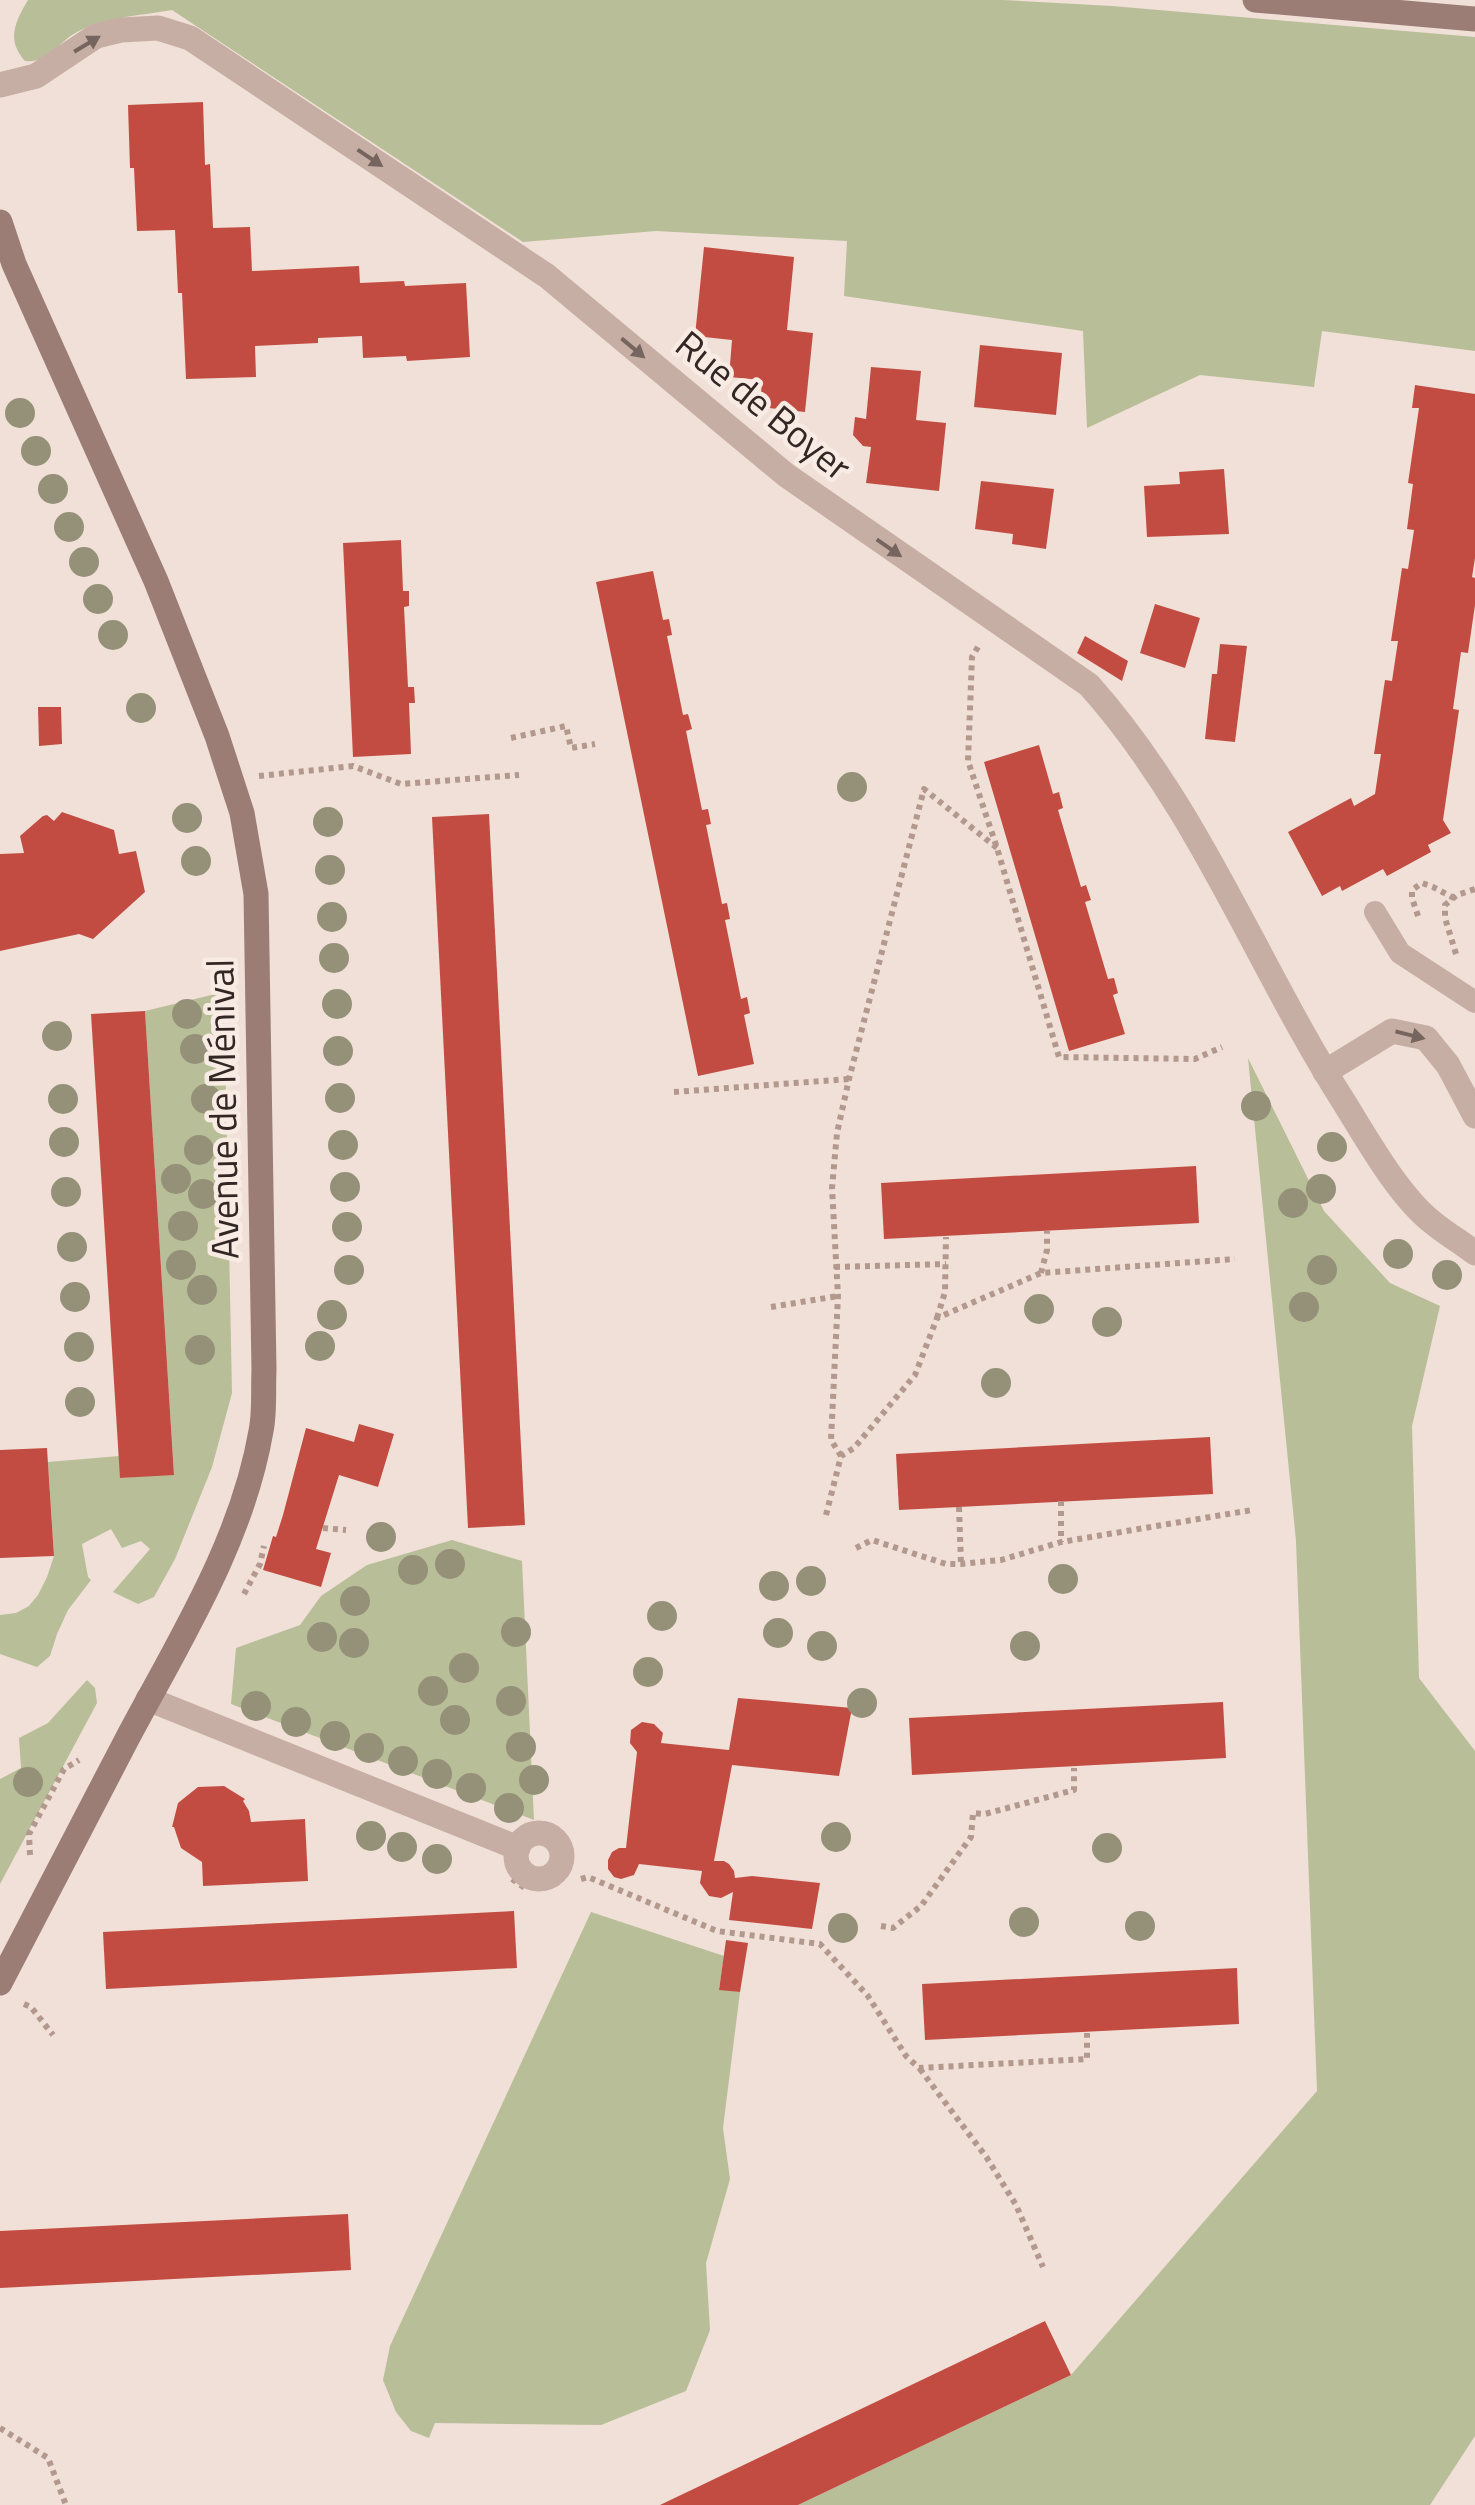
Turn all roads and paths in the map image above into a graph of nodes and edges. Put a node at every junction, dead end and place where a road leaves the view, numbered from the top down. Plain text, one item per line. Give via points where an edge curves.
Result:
1 (1255, 0) edge
2 (1475, 19) edge
3 (0, 85) edge
4 (0, 222) edge
5 (994, 621) junction
6 (512, 738) dead end
7 (595, 744) dead end
8 (274, 774) dead end
9 (519, 775) dead end
10 (997, 848) junction
11 (1475, 890) edge
12 (1454, 898) junction
13 (1375, 912) dead end
14 (1418, 916) dead end
15 (1468, 998) edge
16 (1222, 1048) dead end
17 (1325, 1072) junction
18 (849, 1079) junction
19 (674, 1092) dead end
20 (1475, 1116) edge
21 (1047, 1231) dead end
22 (946, 1237) dead end
23 (1475, 1253) edge
24 (1235, 1259) dead end
25 (946, 1264) junction
26 (835, 1267) junction
27 (1041, 1273) junction
28 (838, 1296) junction
29 (771, 1307) dead end
30 (938, 1318) junction
31 (841, 1456) junction
32 (1060, 1502) dead end
33 (959, 1507) dead end
34 (1252, 1510) dead end
35 (826, 1515) dead end
36 (323, 1528) dead end
37 (346, 1530) dead end
38 (1062, 1542) junction
39 (856, 1548) dead end
40 (962, 1564) junction
41 (148, 1699) junction
42 (1074, 1768) dead end
43 (518, 1848) dead end
44 (581, 1879) dead end
45 (882, 1926) dead end
46 (0, 1983) edge
47 (24, 2004) dead end
48 (1087, 2034) dead end
49 (53, 2035) dead end
50 (919, 2068) junction
51 (1042, 2267) dead end
52 (0, 2428) edge
53 (66, 2505) edge

1 - 2 main road
3 -> 5 street, Rue de Boyer via 36,76 96,36 158,28 190,38 547,276 786,476
4 - 41 main road, Avenue de Ménival via 217,736 242,813 256,894 262,1427 232,1528
5 - 10 path via 972,657 968,761
5 - 17 street, Rue de Boyer via 1089,685 1114,712 1183,812
6 - 7 path via 566,726 572,748
8 - 9 path via 353,766 401,784
10 - 16 path via 1059,1057 1195,1059
10 - 18 path via 924,790
11 - 12 path
12 - 14 path via 1422,884 1412,890
12 - 15 path via 1445,905 1445,918
13 - 15 lane via 1400,952
17 -> 20 street via 1392,1030 1426,1038
17 - 23 street, Rue de Boyer via 1391,1175 1429,1220
18 - 19 path
18 - 26 path via 832,1188
21 - 27 path
22 - 25 path
24 - 27 path
25 - 26 path
25 - 30 path
26 - 28 path
27 - 30 path
28 - 29 path
28 - 31 path via 831,1440
30 - 31 path via 914,1375
31 - 35 path
32 - 38 path
33 - 40 path
34 - 38 path
36 - 37 path
38 - 40 path
39 - 40 path via 872,1540
41 - 43 street
41 - 46 main road, Avenue de Ménival
42 - 45 path via 1074,1790 973,1813 970,1836 921,1906 893,1928
44 - 50 path via 717,1931 820,1944 868,1996
47 - 49 path
48 - 50 path via 1087,2059
50 - 51 path via 987,2158
52 - 53 path via 48,2458

